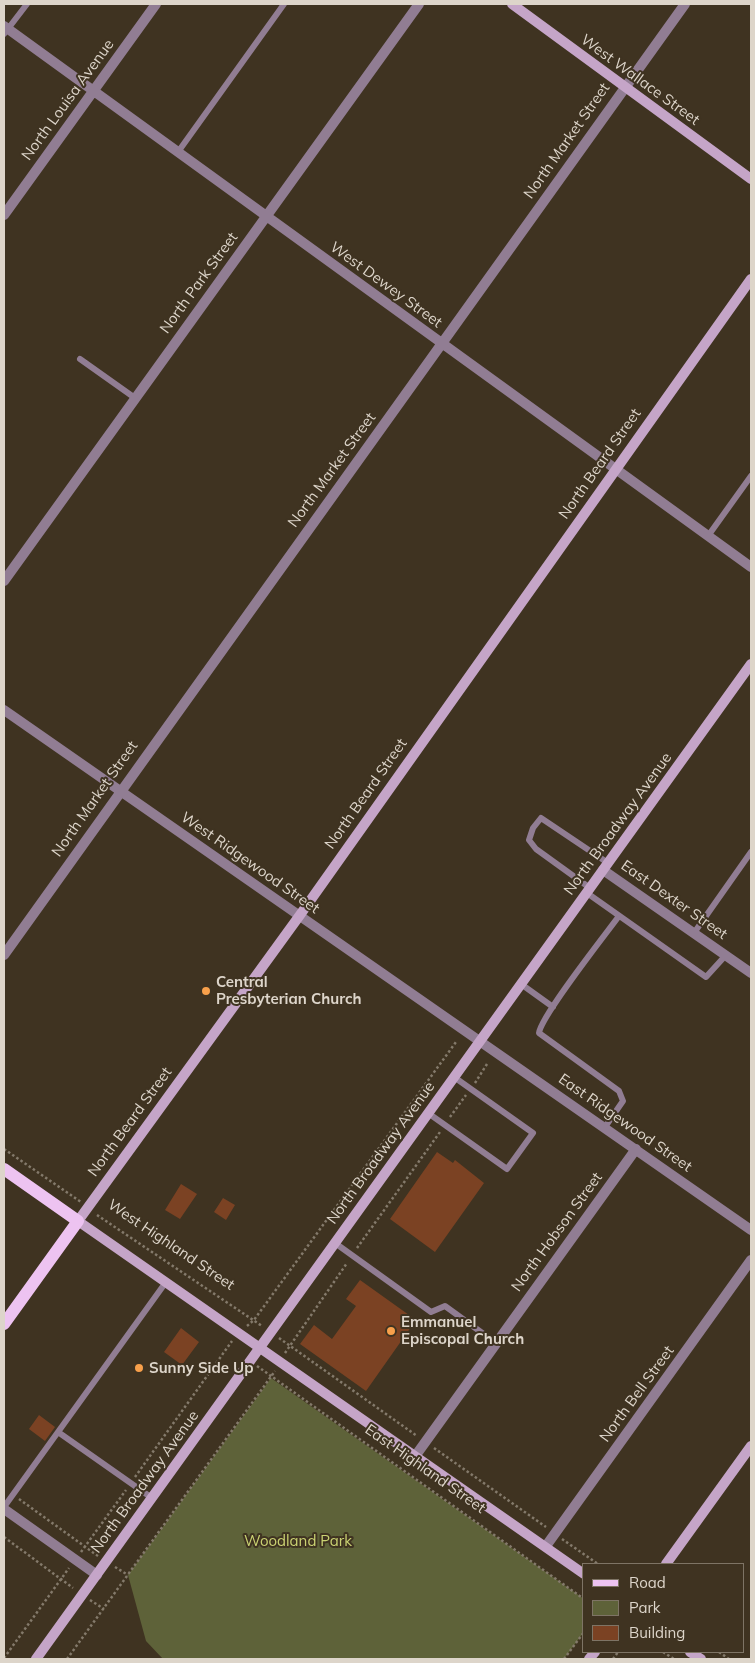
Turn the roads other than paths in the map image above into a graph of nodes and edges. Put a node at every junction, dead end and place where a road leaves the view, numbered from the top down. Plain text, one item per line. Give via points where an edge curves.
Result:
1 (27, 4) edge
2 (156, 4) edge
3 (284, 4) edge
4 (419, 4) edge
5 (512, 4) edge
6 (685, 4) edge
7 (5, 30) edge
8 (624, 87) junction
9 (93, 91) junction
10 (178, 152) junction
11 (751, 179) edge
12 (4, 215) edge
13 (265, 217) junction
14 (751, 280) edge
15 (442, 344) junction
16 (80, 359) dead end
17 (135, 398) junction
18 (616, 469) junction
19 (751, 476) edge
20 (708, 536) junction
21 (751, 567) edge
22 (4, 581) edge
23 (751, 664) edge
24 (4, 710) edge
25 (119, 791) junction
26 (751, 852) edge
27 (606, 866) junction
28 (588, 890) junction
29 (300, 915) junction
30 (619, 916) junction
31 (694, 933) junction
32 (4, 955) edge
33 (726, 955) junction
34 (751, 973) edge
35 (521, 984) junction
36 (553, 1007) junction
37 (481, 1040) junction
38 (454, 1077) junction
39 (428, 1113) junction
40 (605, 1127) junction
41 (636, 1149) junction
42 (4, 1169) edge
43 (78, 1221) junction
44 (751, 1230) edge
45 (334, 1244) junction
46 (751, 1260) edge
47 (166, 1282) junction
48 (4, 1324) edge
49 (496, 1343) junction
50 (260, 1347) junction
51 (58, 1432) junction
52 (750, 1452) edge
53 (416, 1455) junction
54 (152, 1498) junction
55 (4, 1508) edge
56 (546, 1546) junction
57 (667, 1563) edge
58 (582, 1573) edge
59 (96, 1574) junction
60 (36, 1659) edge

1 - 7 lane
2 - 9 street, North Louisa Avenue
3 - 10 lane
4 - 13 street, North Park Street
5 - 8 street, West Wallace Street
6 - 8 street, North Market Street
7 - 9 street, West Dewey Street
8 - 11 street, West Wallace Street
8 - 15 street, North Market Street
9 - 10 street, West Dewey Street
9 - 12 street, North Louisa Avenue
10 - 13 street, West Dewey Street
13 - 15 street, West Dewey Street
13 - 17 street, North Park Street
14 - 18 street, North Beard Street
15 - 18 street, West Dewey Street
15 - 25 street, North Market Street
16 - 17 lane
17 - 22 street, North Park Street
18 - 20 street, West Dewey Street
18 - 29 street, North Beard Street
19 - 20 lane
20 - 21 street, West Dewey Street
23 - 27 street, North Broadway Avenue
24 - 25 street, West Ridgewood Street
25 - 29 street, West Ridgewood Street
25 - 32 street, North Market Street
26 - 31 lane
27 - 28 street, North Broadway Avenue
27 - 28 lane via 541,818 533,828 529,840 536,849
27 - 31 street, East Dexter Street
28 - 30 lane
28 - 35 street, North Broadway Avenue
29 - 37 street, West Ridgewood Street
29 - 43 street, North Beard Street
30 - 33 lane via 706,977
30 - 36 lane
31 - 33 street, East Dexter Street
33 - 34 street, East Dexter Street
35 - 36 lane
35 - 37 street, North Broadway Avenue
36 - 40 lane via 539,1033 619,1091 623,1101
37 - 38 street, North Broadway Avenue
37 - 40 street, East Ridgewood Street
38 - 39 street, North Broadway Avenue
38 - 39 lane via 533,1133 507,1169
39 - 45 street, North Broadway Avenue
40 - 41 street, East Ridgewood Street
41 - 44 street, East Ridgewood Street
41 - 49 street, North Hobson Street
42 - 43 main road
43 - 47 street
43 - 48 main road, North Beard Street
45 - 49 lane via 431,1312 444,1306
45 - 50 street, North Broadway Avenue
46 - 56 street, North Bell Street
47 - 50 street
47 - 51 lane
49 - 53 street, North Hobson Street
50 - 53 street, East Highland Street
50 - 54 street, North Broadway Avenue
51 - 54 lane
51 - 55 lane
52 - 57 street
53 - 56 street, East Highland Street
54 - 59 street, North Broadway Avenue
55 - 59 street
56 - 58 street, East Highland Street
59 - 60 street, North Broadway Avenue

